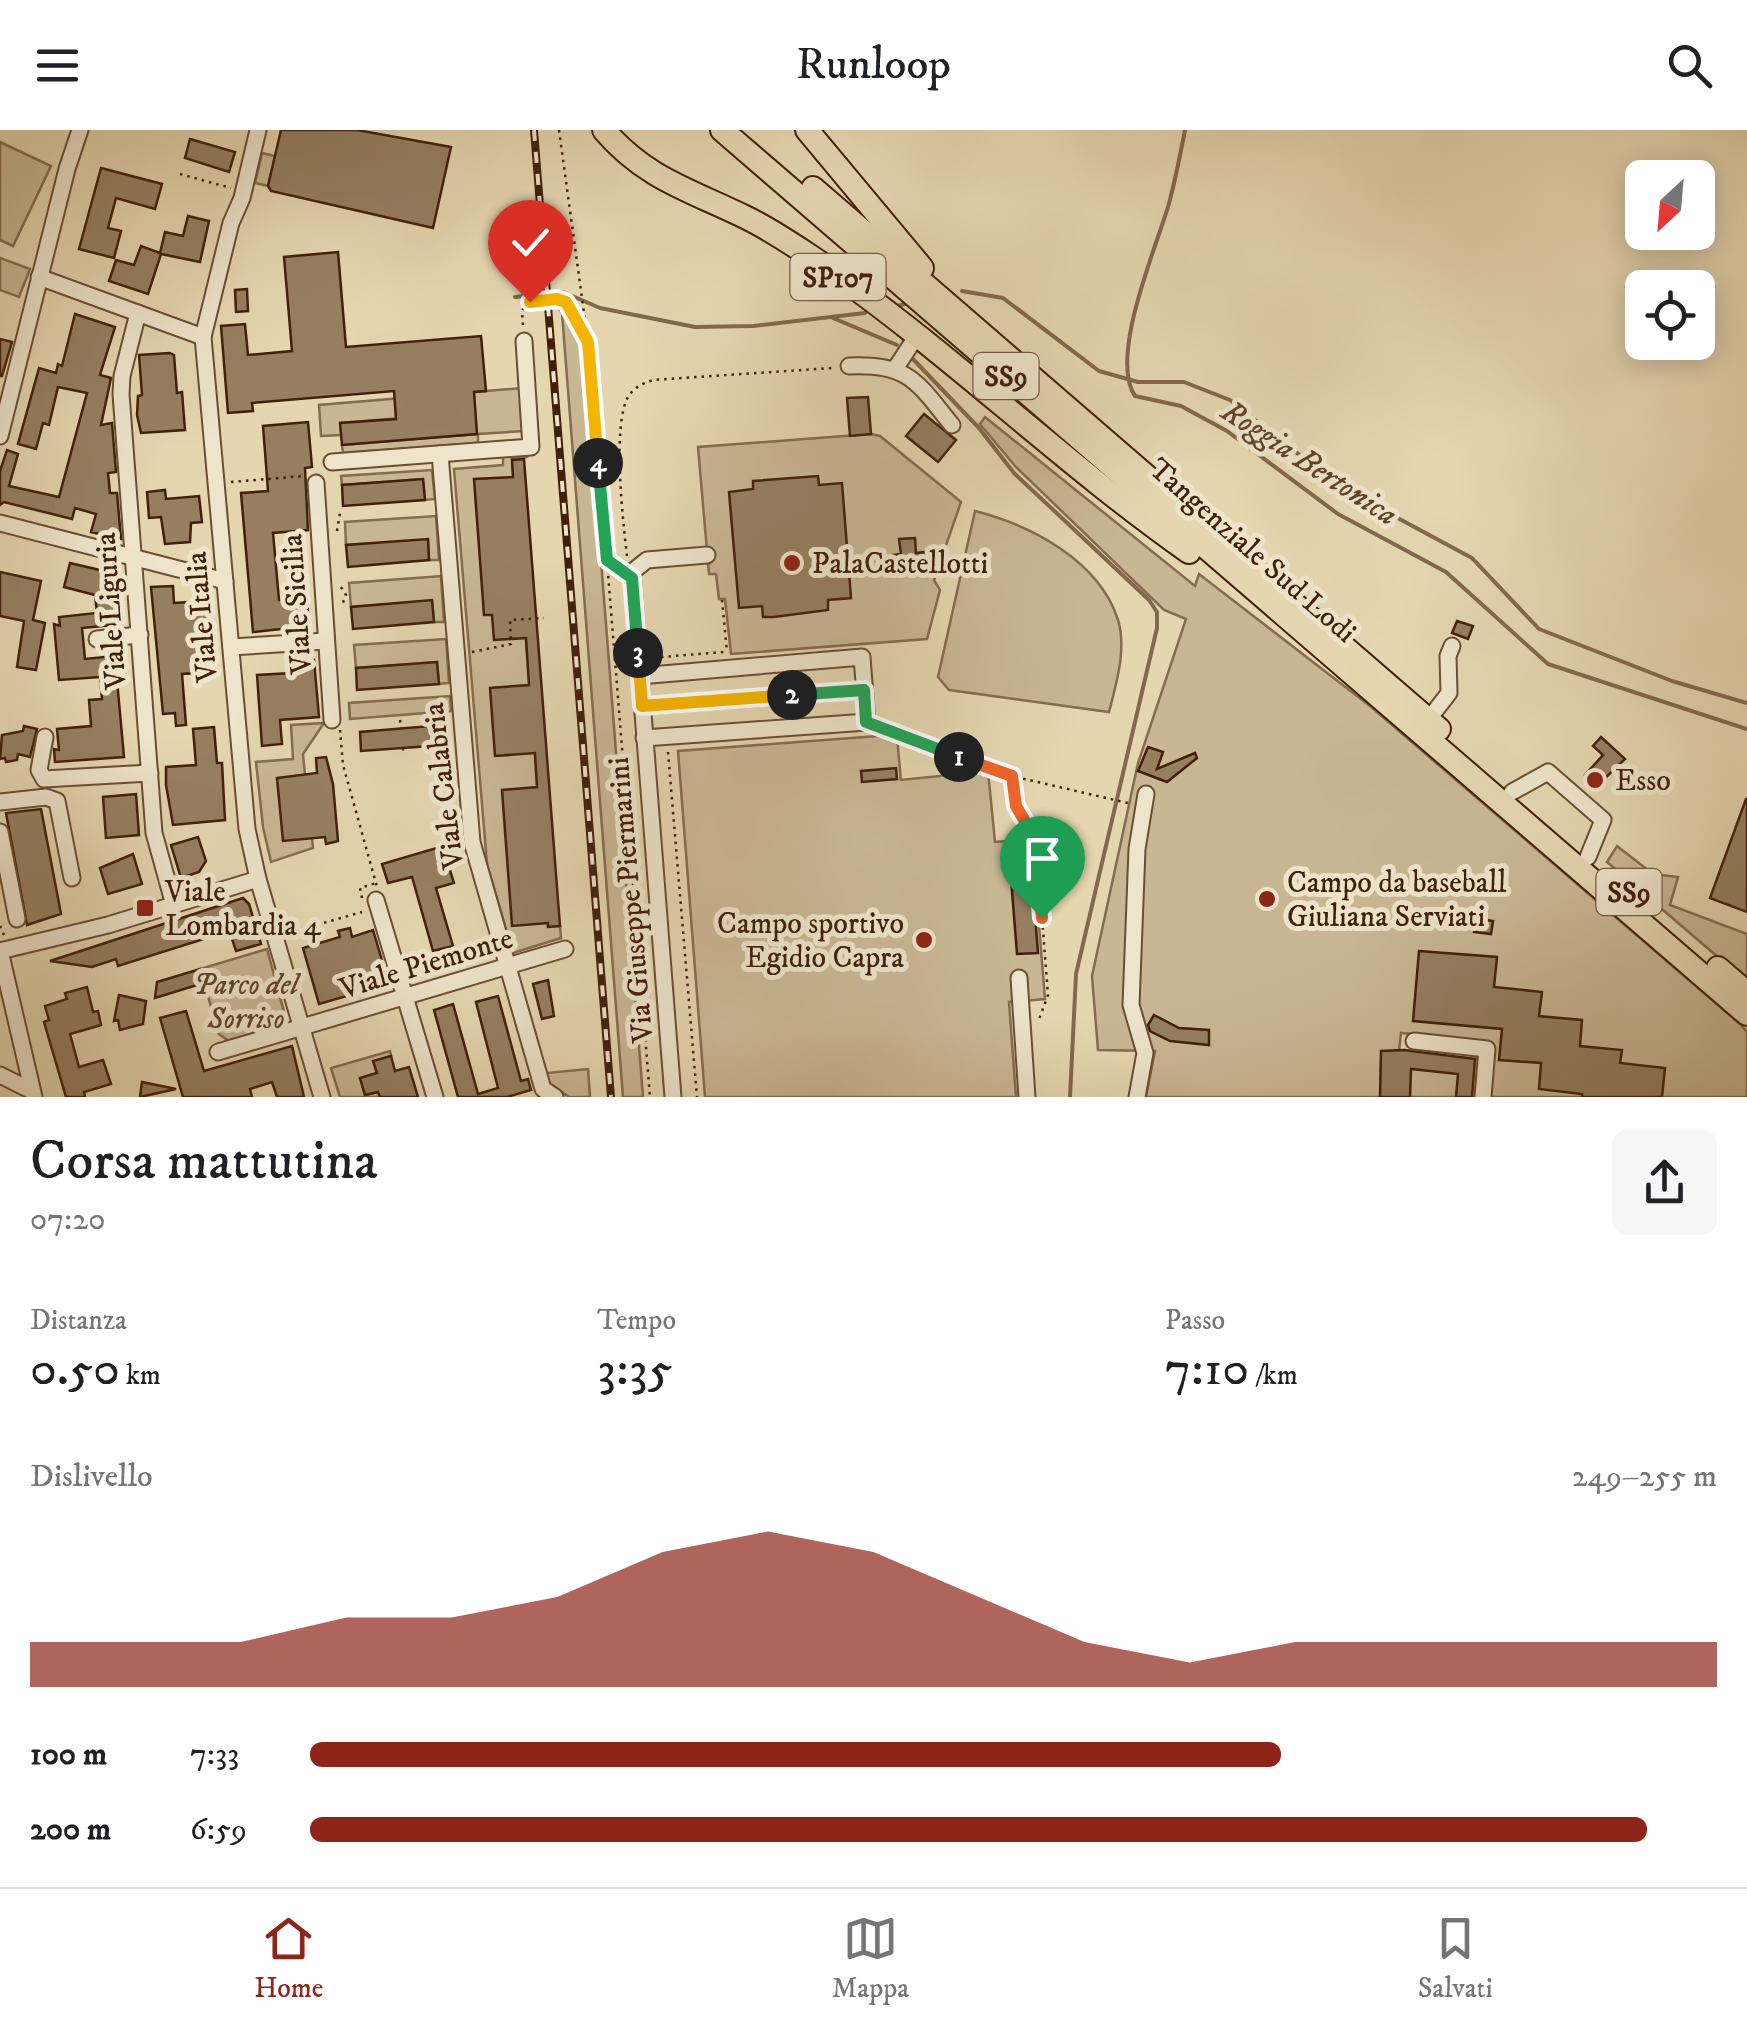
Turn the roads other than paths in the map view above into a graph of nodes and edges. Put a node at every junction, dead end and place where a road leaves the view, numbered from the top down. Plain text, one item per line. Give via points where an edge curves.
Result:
1 (80, 130) edge
2 (258, 130) edge
3 (604, 130) edge
4 (722, 130) edge
5 (746, 130) edge
6 (808, 130) edge
7 (39, 277) junction
8 (138, 313) junction
9 (963, 316) junction
10 (203, 337) junction
11 (916, 337) junction
12 (524, 341) dead end
13 (849, 366) road end
14 (896, 369) junction
15 (952, 425) dead end
16 (0, 436) edge
17 (440, 454) junction
18 (332, 462) dead end
19 (316, 483) road end
20 (0, 522) edge
21 (708, 556) dead end
22 (134, 557) junction
23 (225, 581) junction
24 (1291, 622) junction
25 (140, 636) junction
26 (97, 639) dead end
27 (326, 641) junction
28 (1452, 646) dead end
29 (231, 647) junction
30 (640, 676) junction
31 (864, 690) junction
32 (642, 706) junction
33 (332, 720) road end
34 (1428, 720) junction
35 (46, 738) dead end
36 (644, 738) junction
37 (150, 773) junction
38 (1512, 792) junction
39 (1146, 794) dead end
40 (0, 802) edge
41 (0, 832) edge
42 (1588, 857) junction
43 (72, 878) dead end
44 (258, 879) junction
45 (6, 892) edge
46 (368, 903) road end
47 (174, 905) junction
48 (16, 920) dead end
49 (1, 946) edge
50 (565, 949) dead end
51 (507, 968) junction
52 (1019, 978) dead end
53 (1747, 992) edge
54 (405, 998) junction
55 (1747, 1014) edge
56 (302, 1028) junction
57 (1414, 1041) dead end
58 (22, 1046) junction
59 (218, 1052) dead end
60 (0, 1074) edge
61 (33, 1094) edge
62 (322, 1097) edge
63 (434, 1097) edge
64 (555, 1097) edge
65 (673, 1097) edge
66 (1027, 1097) edge
67 (1136, 1097) edge
68 (1483, 1097) edge

1 - 7 street
2 - 10 street, Viale Italia
3 - 11 highway, SP107 via 649,172 780,236
4 - 24 highway, Tangenziale Sud Lodi / SS9
5 - 9 highway, Tangenziale Sud Lodi / SS9
6 - 9 highway, SP107
7 - 8 street
7 - 16 street
8 - 10 street
8 - 22 street, Viale Liguria via 121,387
9 - 34 highway, Tangenziale Sud Lodi / SS9
10 - 23 street, Viale Italia
11 - 14 street
11 - 24 highway, SP107 via 1173,540
12 - 17 street via 531,447
13 - 14 street
14 - 15 street
17 - 18 street
17 - 51 street, Viale Calabria via 472,842
19 - 27 street, Viale Sicilia
20 - 22 street
21 - 30 street, Via Giuseppe Piermarini via 646,560 634,568
22 - 23 street
22 - 25 street, Viale Liguria
23 - 29 street, Viale Italia
24 - 55 highway, Tangenziale Sud Lodi / SS9
25 - 26 street
25 - 37 street, Viale Liguria
27 - 29 street
27 - 33 street, Viale Sicilia
28 - 34 street via 1449,693
29 - 44 street, Viale Italia
30 - 31 street via 862,657
30 - 32 street, Via Giuseppe Piermarini
31 - 32 street
31 - 36 street via 866,722
32 - 36 street, Via Giuseppe Piermarini
34 - 38 highway, Tangenziale Sud Lodi / SS9
35 - 37 street via 44,778
36 - 65 street, Via Giuseppe Piermarini
37 - 47 street, Viale Liguria via 156,845
38 - 42 highway, Tangenziale Sud Lodi / SS9
38 - 42 street via 1548,772 1603,820
39 - 67 street via 1137,849 1131,1004 1145,1054
40 - 43 street via 56,801
41 - 45 street
42 - 53 highway, Tangenziale Sud Lodi / SS9
44 - 47 street
44 - 56 street, Viale Italia
45 - 48 street
46 - 54 street
47 - 49 street via 108,926
49 - 58 street
50 - 51 street, Viale Piemonte
51 - 54 street, Viale Piemonte
51 - 64 street, Viale Calabria via 544,1089
52 - 66 street
54 - 56 street, Viale Piemonte
54 - 63 street
56 - 59 street, Viale Piemonte
56 - 62 street, Viale Italia
57 - 68 street via 1487,1049
58 - 60 street
58 - 61 street
60 - 61 street

